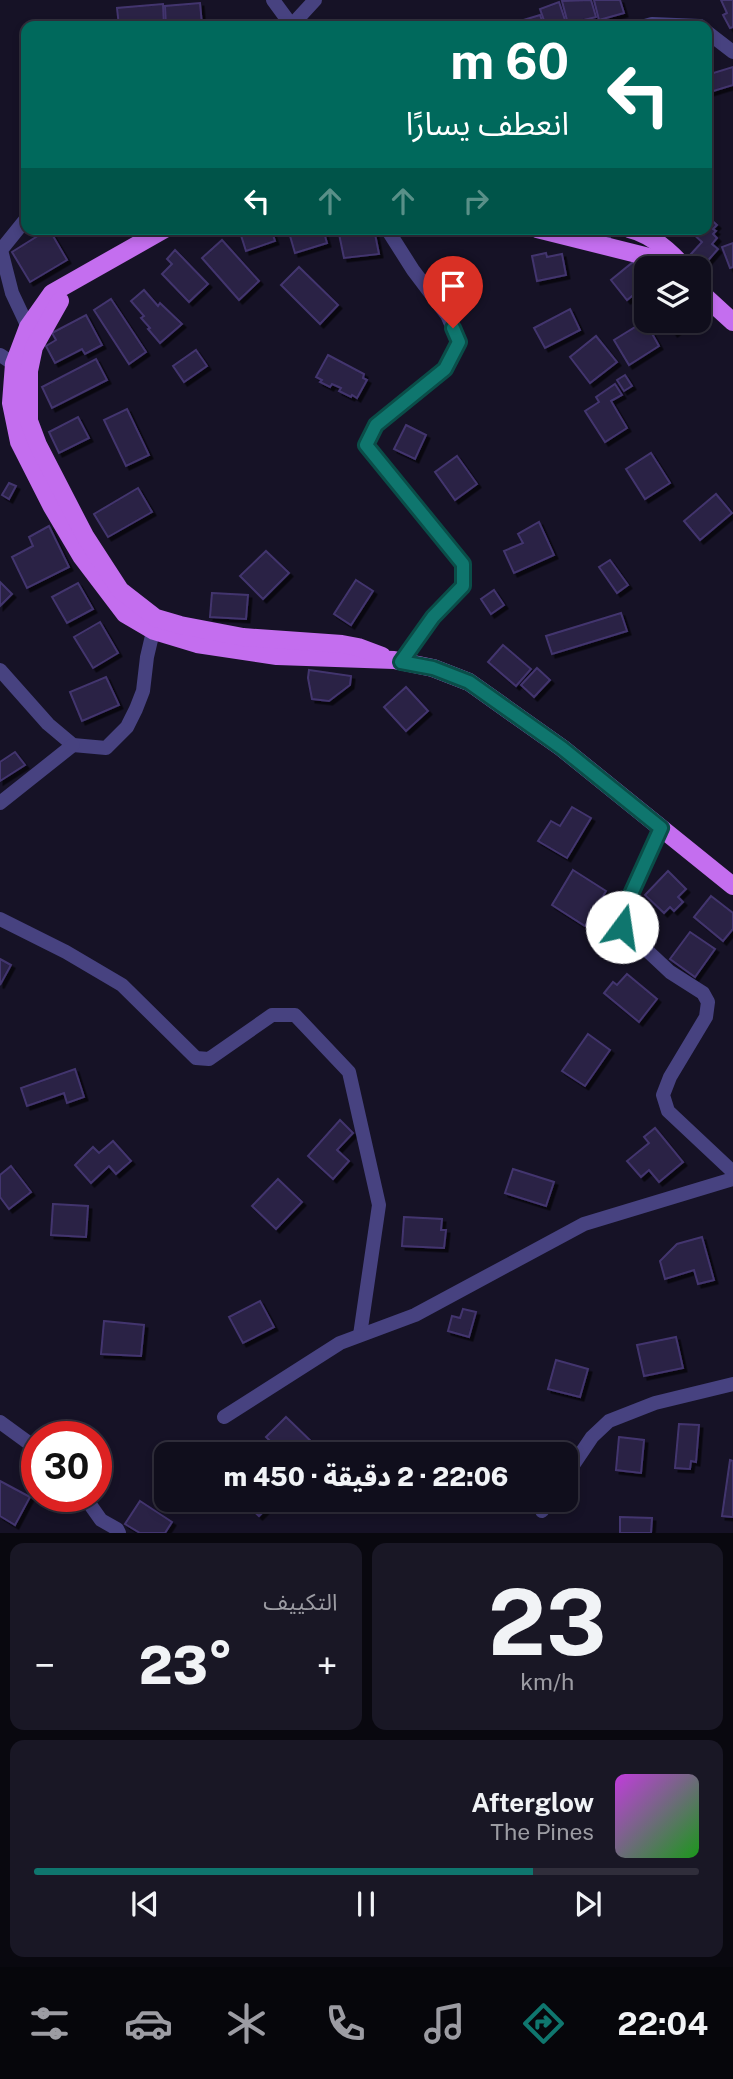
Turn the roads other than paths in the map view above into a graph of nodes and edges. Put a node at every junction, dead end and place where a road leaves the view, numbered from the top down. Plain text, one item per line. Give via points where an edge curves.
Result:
1 (274, 0) edge
2 (315, 0) edge
3 (289, 21) edge
4 (296, 21) edge
5 (712, 36) edge
6 (733, 52) edge
7 (21, 225) edge
8 (154, 235) edge
9 (391, 235) edge
10 (574, 235) edge
11 (636, 235) edge
12 (642, 235) edge
13 (610, 241) edge
14 (647, 256) edge
15 (673, 256) edge
16 (83, 275) junction
17 (711, 300) edge
18 (711, 301) edge
19 (715, 305) junction
20 (733, 322) edge
21 (28, 327) junction
22 (7, 360) edge
23 (155, 625) junction
24 (398, 661) junction
25 (0, 670) edge
26 (73, 745) junction
27 (0, 803) edge
28 (661, 828) junction
29 (733, 886) edge
30 (0, 919) edge
31 (733, 1172) edge
32 (733, 1180) edge
33 (360, 1335) junction
34 (733, 1384) edge
35 (224, 1417) dead end
36 (0, 1422) edge
37 (21, 1437) edge
38 (578, 1458) edge
39 (95, 1512) edge
40 (119, 1533) edge

1 - 3 street
2 - 4 street
5 - 6 street
7 - 21 street via 1,250 12,293
8 - 16 main road
9 - 24 street via 447,315 459,342 445,369 376,425 366,445 463,564 463,586
10 - 13 main road
11 - 13 street
12 - 15 main road
13 - 14 main road
16 - 21 main road via 52,293
16 - 23 main road via 62,298 34,346 29,421 100,561 120,590
17 - 19 main road
18 - 19 main road
19 - 20 main road
21 - 22 main road
22 - 23 main road via 19,442 52,507 81,556 125,614
23 - 24 main road via 197,644 277,656
23 - 26 street via 143,691 127,727 106,748
24 - 28 main road via 469,682 562,748
25 - 26 street
26 - 27 street
28 - 29 main road
28 - 31 street via 622,914 622,927 708,1002 706,1017 663,1095 668,1111
30 - 33 street via 122,985 196,1058 209,1059 272,1015 295,1015 349,1072 379,1205
32 - 33 street via 584,1224 415,1315
33 - 35 street
34 - 38 street via 655,1402 609,1421
36 - 37 street
39 - 40 street

